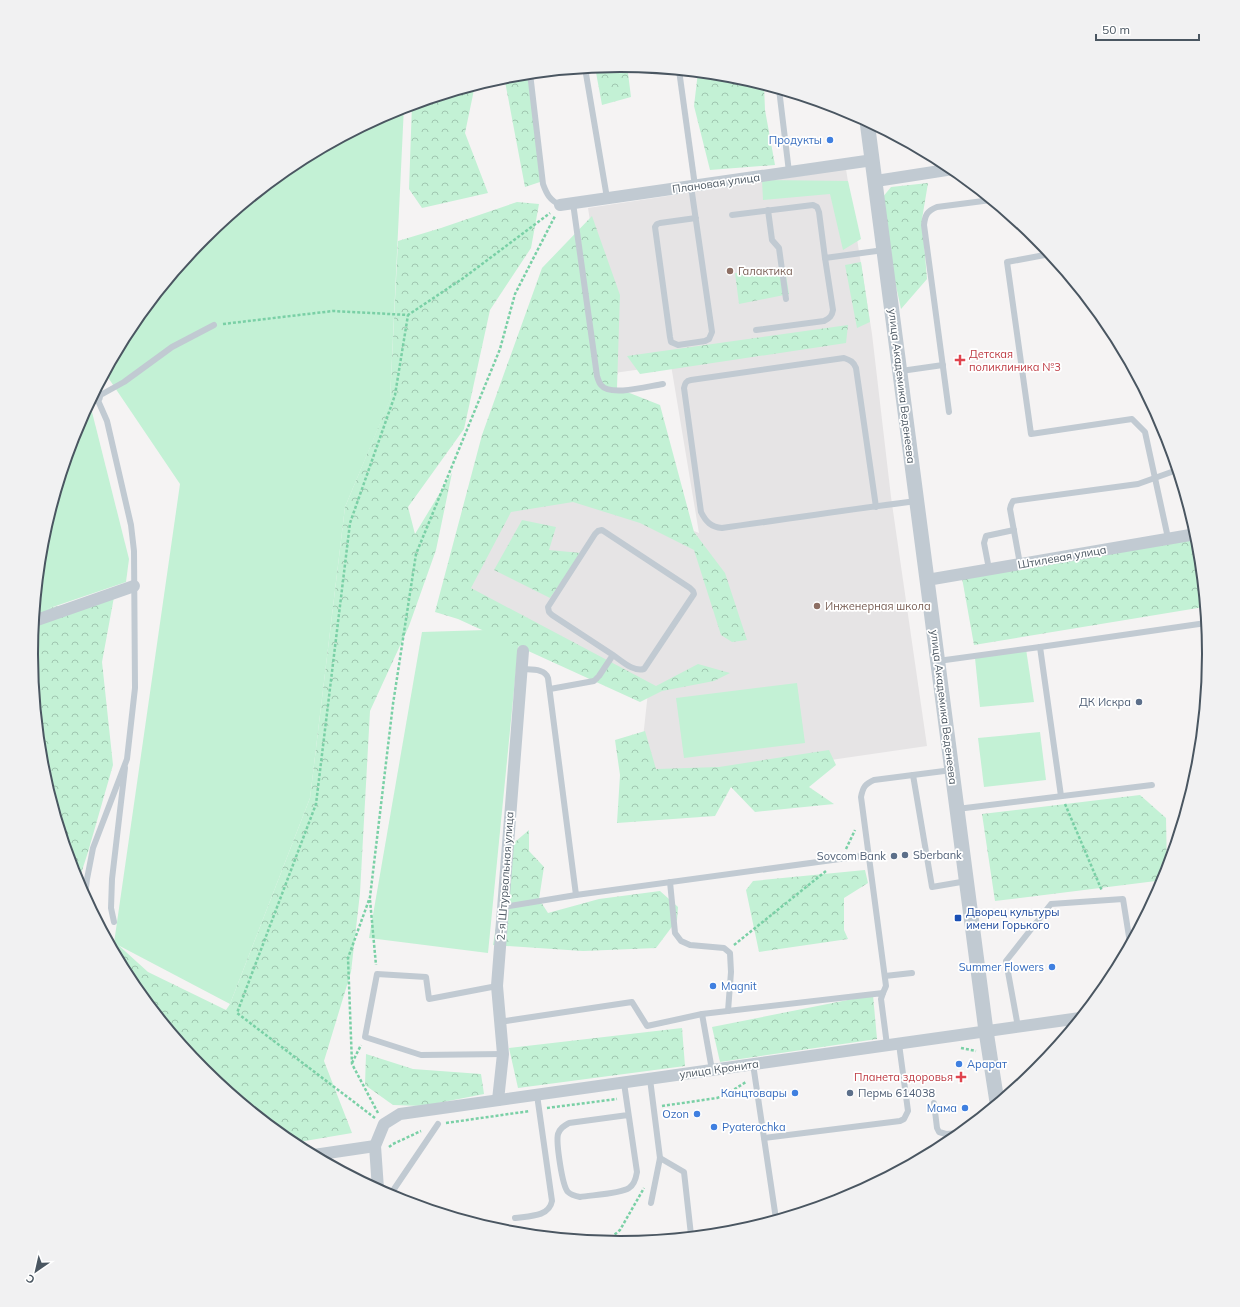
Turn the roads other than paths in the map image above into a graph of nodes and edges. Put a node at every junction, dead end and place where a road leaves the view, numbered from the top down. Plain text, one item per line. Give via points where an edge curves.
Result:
1 (586, 73) edge
2 (680, 75) edge
3 (531, 78) edge
4 (780, 94) edge
5 (868, 128) edge
6 (873, 160) junction
7 (937, 166) edge
8 (943, 170) edge
9 (938, 171) junction
10 (789, 172) junction
11 (876, 181) junction
12 (693, 186) junction
13 (607, 198) junction
14 (985, 201) edge
15 (573, 203) junction
16 (560, 205) joint
17 (768, 210) junction
18 (732, 215) dead end
19 (696, 218) junction
20 (884, 250) junction
21 (1044, 255) edge
22 (825, 258) junction
23 (786, 299) dead end
24 (214, 325) road end
25 (756, 330) dead end
26 (943, 365) junction
27 (900, 371) junction
28 (663, 384) dead end
29 (99, 395) edge
30 (96, 401) edge
31 (949, 412) dead end
32 (1173, 472) edge
33 (1154, 478) junction
34 (917, 501) junction
35 (876, 507) junction
36 (1014, 530) junction
37 (1190, 535) edge
38 (1168, 538) junction
39 (1020, 564) junction
40 (989, 569) junction
41 (928, 580) junction
42 (134, 586) junction
43 (39, 619) edge
44 (1201, 624) edge
45 (1040, 647) junction
46 (523, 651) dead end
47 (613, 655) junction
48 (938, 661) junction
49 (522, 669) junction
50 (550, 689) junction
51 (127, 759) junction
52 (952, 770) junction
53 (914, 776) junction
54 (1152, 785) dead end
55 (1061, 796) junction
56 (957, 809) junction
57 (869, 855) junction
58 (967, 881) junction
59 (670, 882) junction
60 (86, 884) edge
61 (576, 895) junction
62 (502, 907) junction
63 (114, 922) dead end
64 (1129, 936) edge
65 (912, 973) dead end
66 (885, 976) junction
67 (497, 986) junction
68 (883, 993) junction
69 (728, 1011) junction
70 (702, 1014) junction
71 (1073, 1019) edge
72 (499, 1022) junction
73 (1018, 1027) junction
74 (986, 1031) junction
75 (899, 1044) junction
76 (887, 1045) junction
77 (503, 1054) junction
78 (712, 1070) junction
79 (754, 1070) junction
80 (650, 1079) junction
81 (624, 1083) junction
82 (537, 1095) junction
83 (996, 1097) edge
84 (498, 1100) junction
85 (934, 1103) dead end
86 (628, 1115) junction
87 (438, 1124) road end
88 (948, 1134) edge
89 (764, 1138) junction
90 (376, 1152) junction
91 (324, 1155) edge
92 (660, 1158) junction
93 (378, 1182) edge
94 (394, 1189) edge
95 (651, 1203) dead end
96 (775, 1215) edge
97 (515, 1218) dead end
98 (691, 1231) edge

1 - 13 lane
2 - 12 lane
3 - 16 lane via 543,184 546,194
4 - 10 lane
5 - 6 street, улица Академика Веденеева
6 - 10 street, Плановая улица
6 - 11 street, улица Академика Веденеева
7 - 9 lane
8 - 9 street
9 - 11 street
10 - 12 street, Плановая улица
11 - 20 street, улица Академика Веденеева
12 - 13 street, Плановая улица
12 - 19 lane
13 - 15 street, Плановая улица
14 - 26 lane via 937,207 925,216 924,225
15 - 16 street, Плановая улица
15 - 28 lane via 597,376 601,385 608,390 616,391
17 - 18 lane
17 - 22 lane via 808,204 817,207
17 - 23 lane via 772,240 779,248
19 - 19 lane via 711,336 705,341 675,344 671,342 670,337 655,227 660,223
20 - 22 lane
20 - 27 street, улица Академика Веденеева
21 - 33 lane via 1006,262 1031,434 1132,419 1145,432
22 - 25 lane via 833,310 830,318 824,321
24 - 29 lane via 172,347 124,382
26 - 27 lane
26 - 31 lane
27 - 34 street, улица Академика Веденеева
30 - 42 lane via 107,421 131,525
32 - 33 lane
33 - 36 lane via 1138,484 1013,501 1010,509
33 - 38 lane
34 - 35 lane
34 - 41 street, улица Академика Веденеева
35 - 35 lane via 722,528 706,522 701,512 684,384 691,380 849,359 856,368
36 - 39 lane
36 - 40 lane via 986,536 984,543
37 - 38 street, Штилевая улица
38 - 39 street, Штилевая улица
39 - 40 street, Штилевая улица
40 - 41 street, Штилевая улица
41 - 48 street, улица Академика Веденеева
42 - 43 street
42 - 51 lane via 135,688
44 - 45 lane
45 - 48 lane
45 - 55 lane
46 - 49 street, 2-я Штурвальная улица
47 - 47 lane via 639,671 644,669 694,594 690,588 602,530 595,534 548,607 552,615
47 - 50 lane via 594,682
48 - 52 street, улица Академика Веденеева
49 - 50 lane via 544,672
49 - 62 street, 2-я Штурвальная улица
50 - 61 lane
51 - 60 lane via 93,848
51 - 63 lane via 112,880 111,908
52 - 53 lane
52 - 56 street, улица Академика Веденеева
53 - 57 lane via 874,780 863,788 861,797
53 - 58 lane via 932,886
54 - 55 lane
55 - 56 lane
56 - 58 street, улица Академика Веденеева
57 - 59 lane
57 - 66 lane
58 - 74 street, улица Академика Веденеева
59 - 61 lane
59 - 69 lane via 675,934 681,941 690,945 724,948 730,953
61 - 62 lane
62 - 67 street, 2-я Штурвальная улица
64 - 73 lane via 1123,899 1051,904 1006,961
65 - 66 lane
66 - 68 lane via 886,986
67 - 72 street, 2-я Штурвальная улица
67 - 77 lane via 429,998 426,977 377,974 365,1037 421,1055
68 - 69 lane
68 - 76 lane via 881,999
69 - 70 lane
70 - 72 lane via 647,1026 632,1002
70 - 78 lane
71 - 73 street, улица Кронита
72 - 77 street, 2-я Штурвальная улица
73 - 74 street, улица Кронита
74 - 75 street, улица Кронита
74 - 83 street, улица Академика Веденеева
75 - 76 street, улица Кронита
75 - 89 lane via 908,1111 904,1119
76 - 79 street, улица Кронита
77 - 84 street, 2-я Штурвальная улица
78 - 79 street, улица Кронита
78 - 80 street, улица Кронита
79 - 89 lane
80 - 81 street, улица Кронита
80 - 92 lane
81 - 82 street, улица Кронита
81 - 86 lane
82 - 84 street, улица Кронита
82 - 97 lane via 552,1201 548,1210 542,1214
84 - 90 street, улица Кронита via 400,1114 384,1124
85 - 88 lane via 939,1132
86 - 86 lane via 637,1172 630,1188 580,1197 567,1191 558,1140 563,1126
87 - 94 lane
89 - 96 lane
90 - 91 street
90 - 93 street
92 - 95 lane
92 - 98 lane via 684,1172

